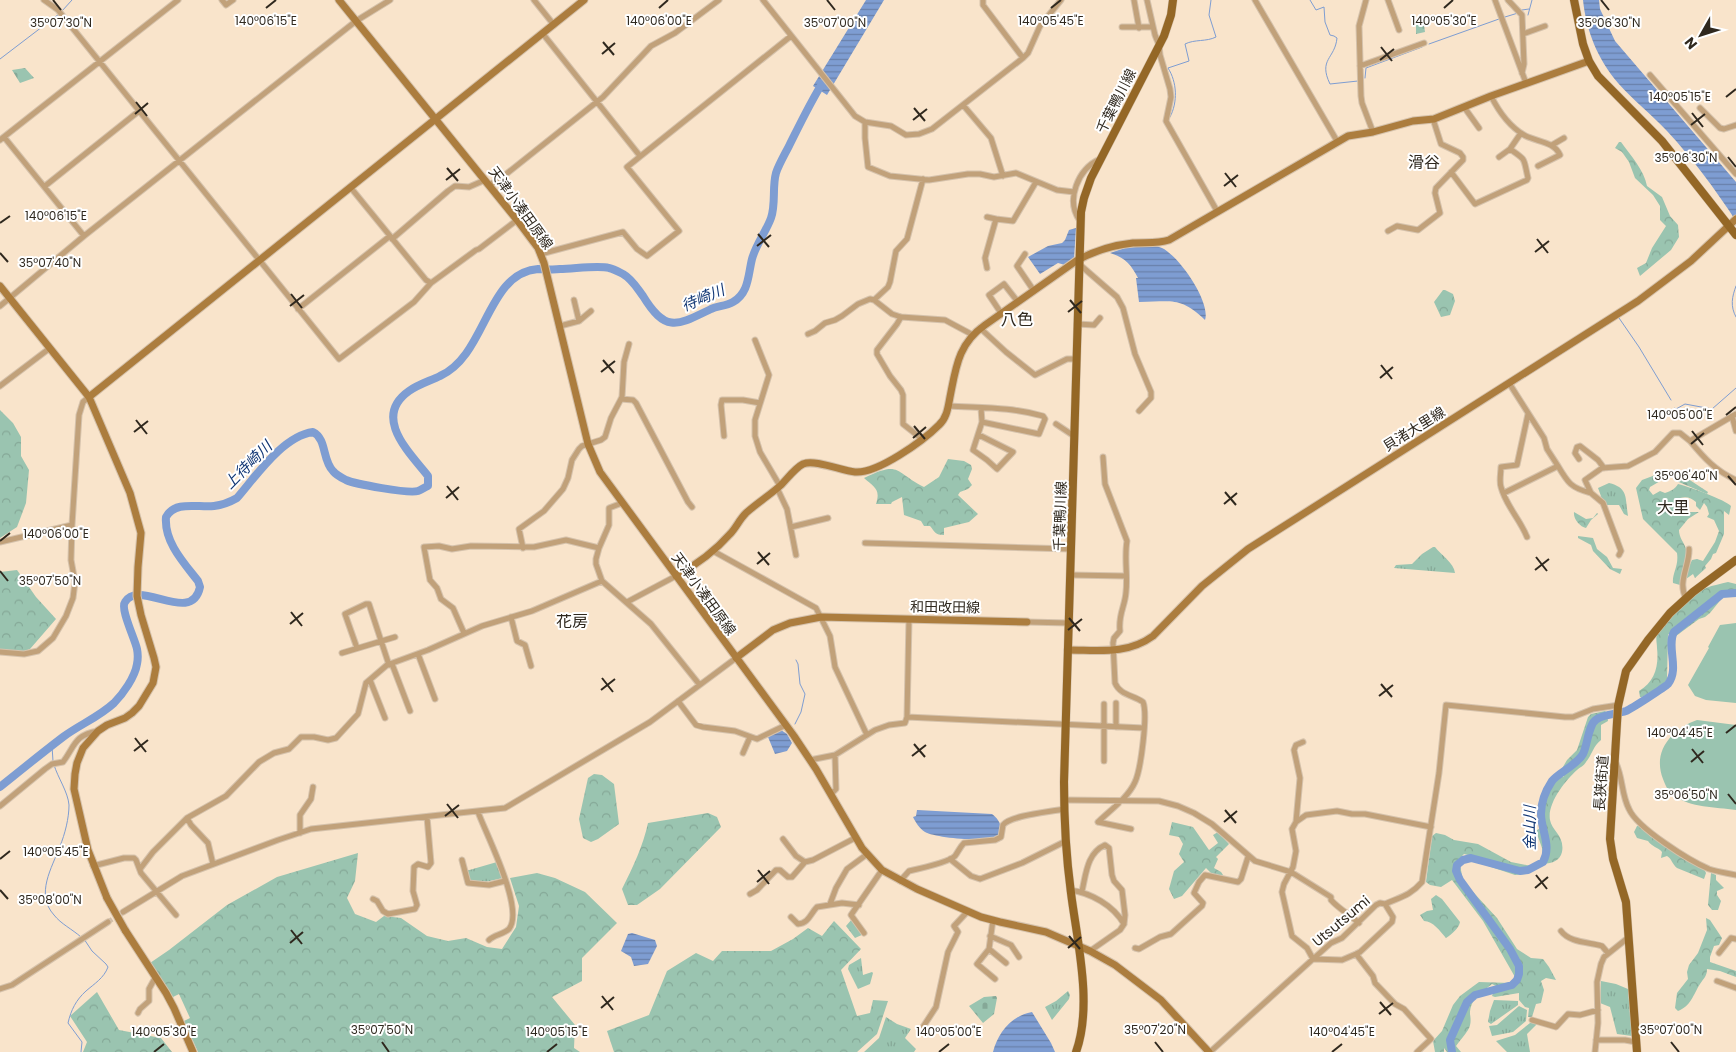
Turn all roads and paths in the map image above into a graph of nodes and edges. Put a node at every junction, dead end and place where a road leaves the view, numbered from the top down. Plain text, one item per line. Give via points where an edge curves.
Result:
1 (44, 0) edge
2 (178, 0) edge
3 (222, 0) edge
4 (233, 0) edge
5 (339, 0) edge
6 (390, 0) edge
7 (534, 0) edge
8 (584, 0) edge
9 (719, 0) edge
10 (763, 0) edge
11 (984, 0) edge
12 (1061, 0) edge
13 (1134, 0) edge
14 (1147, 0) edge
15 (1173, 0) edge
16 (1255, 0) edge
17 (1366, 0) edge
18 (1388, 0) edge
19 (1495, 0) edge
20 (1508, 0) edge
21 (1574, 0) edge
22 (356, 21) junction
23 (554, 25) junction
24 (1546, 26) dead end
25 (1122, 27) dead end
26 (1153, 27) junction
27 (1139, 28) junction
28 (1398, 30) dead end
29 (543, 34) junction
30 (1523, 34) junction
31 (791, 36) junction
32 (1424, 43) dead end
33 (1159, 45) junction
34 (1023, 58) junction
35 (1589, 61) junction
36 (99, 62) junction
37 (1360, 66) junction
38 (1522, 73) junction
39 (1650, 75) dead end
40 (1526, 83) junction
41 (1491, 96) junction
42 (597, 102) junction
43 (963, 105) junction
44 (1464, 107) junction
45 (1700, 108) dead end
46 (139, 111) junction
47 (1433, 119) junction
48 (437, 120) junction
49 (865, 122) junction
50 (1736, 125) edge
51 (1479, 128) dead end
52 (1373, 132) junction
53 (1521, 133) junction
54 (2, 138) edge
55 (1564, 138) dead end
56 (1337, 141) junction
57 (1552, 145) junction
58 (1510, 149) junction
59 (640, 156) junction
60 (1499, 157) dead end
61 (1100, 159) junction
62 (178, 162) junction
63 (1538, 166) dead end
64 (1451, 172) junction
65 (1736, 174) edge
66 (1003, 176) junction
67 (923, 179) junction
68 (487, 182) junction
69 (1036, 182) junction
70 (45, 186) junction
71 (351, 188) junction
72 (1074, 192) junction
73 (1217, 211) junction
74 (987, 217) dead end
75 (996, 218) junction
76 (517, 220) junction
77 (1081, 221) junction
78 (1733, 222) edge
79 (1388, 231) dead end
80 (1736, 235) edge
81 (84, 236) junction
82 (391, 237) junction
83 (541, 254) junction
84 (1025, 254) dead end
85 (260, 261) junction
86 (1079, 262) junction
87 (987, 268) dead end
88 (431, 283) junction
89 (0, 286) edge
90 (1034, 291) junction
91 (10, 298) junction
92 (574, 300) dead end
93 (874, 300) junction
94 (1018, 302) junction
95 (0, 306) edge
96 (298, 309) junction
97 (591, 311) dead end
98 (1001, 313) junction
99 (901, 317) junction
100 (1100, 318) dead end
101 (579, 322) junction
102 (1077, 324) junction
103 (560, 326) junction
104 (980, 328) junction
105 (808, 334) dead end
106 (973, 335) junction
107 (755, 340) dead end
108 (629, 344) dead end
109 (50, 348) junction
110 (1076, 358) junction
111 (1510, 383) junction
112 (0, 386) edge
113 (88, 397) junction
114 (620, 399) junction
115 (760, 403) junction
116 (949, 406) junction
117 (981, 408) junction
118 (1139, 411) dead end
119 (1528, 414) junction
120 (1734, 415) edge
121 (982, 422) junction
122 (1056, 424) dead end
123 (1736, 431) edge
124 (979, 435) junction
125 (724, 436) dead end
126 (1074, 436) junction
127 (922, 439) junction
128 (1690, 441) junction
129 (588, 444) junction
130 (1103, 457) dead end
131 (1579, 459) dead end
132 (1558, 466) junction
133 (1604, 468) junction
134 (1736, 480) edge
135 (778, 487) junction
136 (1504, 493) junction
137 (1590, 494) junction
138 (622, 503) junction
139 (692, 507) dead end
140 (828, 518) dead end
141 (72, 525) junction
142 (791, 527) junction
143 (1527, 537) dead end
144 (0, 542) edge
145 (865, 543) dead end
146 (523, 548) junction
147 (599, 548) junction
148 (1071, 549) junction
149 (1689, 549) dead end
150 (713, 551) junction
151 (796, 555) dead end
152 (1619, 555) dead end
153 (1736, 560) edge
154 (1070, 575) junction
155 (676, 576) junction
156 (1126, 576) junction
157 (602, 581) junction
158 (1686, 598) junction
159 (627, 602) junction
160 (511, 617) junction
161 (821, 617) junction
162 (909, 619) junction
163 (1027, 622) joint
164 (1069, 623) junction
165 (464, 634) junction
166 (395, 637) dead end
167 (381, 640) junction
168 (357, 648) junction
169 (1068, 650) junction
170 (1113, 650) junction
171 (0, 652) edge
172 (342, 653) dead end
173 (418, 654) junction
174 (736, 658) junction
175 (391, 664) junction
176 (531, 666) dead end
177 (370, 680) junction
178 (699, 684) junction
179 (435, 699) dead end
180 (678, 701) junction
181 (1116, 703) dead end
182 (1104, 704) dead end
183 (1618, 706) junction
184 (410, 711) dead end
185 (907, 717) junction
186 (385, 718) dead end
187 (786, 725) junction
188 (1066, 725) junction
189 (1104, 726) junction
190 (1116, 727) junction
191 (1144, 728) junction
192 (98, 731) junction
193 (867, 735) junction
194 (750, 737) junction
195 (1303, 742) dead end
196 (743, 753) dead end
197 (835, 755) junction
198 (810, 760) junction
199 (1615, 760) junction
200 (1104, 761) dead end
201 (313, 787) dead end
202 (831, 794) junction
203 (1064, 800) junction
204 (1121, 800) junction
205 (0, 806) edge
206 (1064, 810) junction
207 (478, 812) junction
208 (427, 817) junction
209 (187, 818) junction
210 (1296, 822) junction
211 (1430, 827) junction
212 (1130, 829) dead end
213 (300, 833) junction
214 (783, 838) dead end
215 (856, 838) junction
216 (1066, 841) junction
217 (866, 855) junction
218 (1248, 857) junction
219 (950, 859) junction
220 (462, 860) dead end
221 (805, 862) junction
222 (213, 864) junction
223 (93, 866) junction
224 (140, 870) junction
225 (882, 870) junction
226 (1291, 872) junction
227 (1736, 875) edge
228 (505, 881) junction
229 (900, 881) junction
230 (157, 890) junction
231 (1070, 890) junction
232 (1082, 892) junction
233 (750, 894) dead end
234 (373, 900) dead end
235 (830, 904) junction
236 (1385, 904) junction
237 (858, 905) junction
238 (968, 911) junction
239 (123, 912) tunnel mouth
240 (176, 915) dead end
241 (791, 917) dead end
242 (993, 920) junction
243 (108, 922) tunnel mouth
244 (1359, 923) junction
245 (1124, 924) junction
246 (1561, 931) dead end
247 (864, 933) dead end
248 (990, 936) junction
249 (1629, 936) junction
250 (1736, 939) edge
251 (488, 940) dead end
252 (1078, 945) junction
253 (1135, 948) dead end
254 (989, 949) junction
255 (1090, 951) junction
256 (1608, 953) junction
257 (1356, 954) junction
258 (1719, 954) dead end
259 (1019, 957) dead end
260 (1313, 959) junction
261 (1006, 963) dead end
262 (155, 978) junction
263 (995, 979) dead end
264 (1717, 981) dead end
265 (1736, 988) edge
266 (0, 989) edge
267 (1598, 1010) junction
268 (138, 1013) dead end
269 (1532, 1020) dead end
270 (921, 1030) dead end
271 (1596, 1040) junction
272 (1636, 1042) junction
273 (194, 1052) edge
274 (1076, 1052) edge
275 (1210, 1052) edge
276 (1417, 1052) edge
277 (1595, 1052) edge
278 (1637, 1052) edge

1 - 36 street via 58,10
2 - 36 street
3 - 4 street via 226,5
5 - 22 street, 天津小湊田原線
6 - 22 street
7 - 23 street
8 - 23 street
9 - 42 street via 675,33 651,46
10 - 31 street
11 - 34 street via 982,6
12 - 34 street via 1040,26
13 - 27 street
14 - 26 street
15 - 33 main road, 千葉鴨川線 via 1168,26
16 - 56 street
17 - 37 street via 1359,26
18 - 28 street
19 - 38 street
20 - 30 street via 1522,14
21 - 35 main road
22 - 48 street, 天津小湊田原線
22 - 62 street
23 - 29 street
24 - 30 street
25 - 27 street
26 - 27 street
26 - 33 street
29 - 42 street
29 - 48 street
30 - 38 street
31 - 49 street via 855,116
31 - 59 street
32 - 37 street
33 - 61 main road, 千葉鴨川線
33 - 73 street via 1171,97 1166,121
34 - 43 street
35 - 40 street
35 - 78 main road via 1605,84 1662,141
36 - 46 street
36 - 54 street
37 - 52 street via 1362,103
38 - 40 street
39 - 65 street
40 - 41 street
41 - 44 street
41 - 53 street
42 - 59 street
42 - 68 street via 500,179
43 - 49 street via 932,129 919,134 906,135 891,126
43 - 66 street via 991,138
44 - 47 street
44 - 51 street
45 - 50 street via 1720,128
46 - 62 street
46 - 70 street
47 - 52 street
47 - 64 street via 1441,144 1463,157
48 - 68 street, 天津小湊田原線
48 - 71 street
49 - 67 street via 868,167 890,176
52 - 56 street
53 - 57 street
53 - 58 street
54 - 70 street
55 - 57 street
56 - 73 street
57 - 63 street via 1560,155
58 - 60 street
58 - 64 street via 1524,160 1528,178 1476,204
59 - 83 street via 627,167 679,231 647,256 623,232
61 - 72 street via 1086,170
61 - 77 main road, 千葉鴨川線 via 1085,193
62 - 81 street
62 - 85 street
64 - 79 street via 1435,190 1440,213 1418,230 1400,226
66 - 67 street via 968,174
66 - 69 street via 1016,173
67 - 93 street via 907,239 896,251 890,282
68 - 76 street, 天津小湊田原線
68 - 82 street via 469,187 455,186
69 - 72 street
69 - 75 street via 1013,221
70 - 81 street
71 - 82 street
71 - 85 street
72 - 77 street via 1076,214
73 - 86 street via 1163,242 1124,245
74 - 75 street
75 - 87 street via 985,258
76 - 83 street, 天津小湊田原線
76 - 88 street
77 - 86 main road, 千葉鴨川線
78 - 80 main road
78 - 111 street, 貝渚大里線 via 1691,261 1638,301
81 - 91 street
82 - 88 street
82 - 96 street
83 - 103 street, 天津小湊田原線
84 - 90 street via 1017,266
85 - 96 street
85 - 113 street
86 - 90 street
86 - 102 main road, 千葉鴨川線
86 - 118 street via 1117,297 1123,308 1135,354 1151,392 1151,398
88 - 96 street via 414,302 339,359
89 - 91 street
90 - 94 street
91 - 95 street
91 - 109 street
92 - 101 street
93 - 99 street
93 - 105 street via 866,300
94 - 98 street
94 - 98 street via 1004,284 989,295
97 - 101 street
98 - 104 street
99 - 106 street via 945,320
99 - 127 street via 877,354 903,395 903,424
100 - 102 street via 1094,325
101 - 103 street
102 - 110 main road, 千葉鴨川線
103 - 129 street, 天津小湊田原線
104 - 106 street
104 - 110 street via 1035,375 1067,359
106 - 116 street via 958,360
107 - 115 street via 769,375
108 - 114 street
109 - 112 street
109 - 113 street
110 - 126 main road, 千葉鴨川線
111 - 119 street
111 - 170 street, 貝渚大里線 via 1248,549 1202,586 1153,636 1125,650
113 - 141 street via 79,415
113 - 192 street via 130,493 141,533 137,596 156,667 153,683 140,706 125,718
114 - 129 street via 605,437
114 - 139 street via 636,403
115 - 125 street via 722,400
115 - 135 street via 754,424 756,442
116 - 117 street
116 - 127 street via 941,423
117 - 121 street
117 - 121 street via 1020,410 1043,416 1045,420 1040,434
119 - 132 street
119 - 136 street via 1517,466 1501,467
120 - 123 street
120 - 128 street
121 - 124 street
122 - 126 street
124 - 124 street via 1013,452 997,469 974,450
126 - 148 main road, 千葉鴨川線
127 - 135 street via 869,471 804,464
128 - 133 street via 1680,433 1673,433 1655,452 1628,466
128 - 134 street via 1713,467
129 - 138 street, 天津小湊田原線 via 600,472
129 - 146 street via 579,449 572,460 563,489 551,504 519,529
130 - 156 street via 1105,484 1127,541
131 - 133 street via 1575,453 1580,446
132 - 136 street
132 - 137 street via 1576,490
133 - 137 street via 1584,480
135 - 142 street
135 - 150 street via 743,516 731,534
136 - 143 street
137 - 152 street via 1603,502 1618,541
138 - 147 street via 609,508 609,525
138 - 155 street, 天津小湊田原線
140 - 142 street
141 - 144 street
141 - 171 street via 76,582 66,616 53,638 38,651 24,654
142 - 151 street
145 - 148 street
146 - 147 street via 566,540
146 - 165 street via 424,548 430,580 441,598 454,608
147 - 157 street via 596,564
148 - 154 main road, 千葉鴨川線
149 - 158 street via 1683,591
150 - 155 street
150 - 161 street via 816,608
153 - 158 main road, 長狭街道
154 - 156 street
154 - 164 main road, 千葉鴨川線
155 - 159 street
155 - 174 street, 天津小湊田原線
156 - 170 street via 1126,598
157 - 159 street
157 - 160 street
158 - 183 main road, 長狭街道 via 1666,617 1629,665
159 - 178 street via 651,624
160 - 165 street
160 - 176 street via 517,641 525,646
161 - 162 street, 和田改田線
161 - 174 street, 和田改田線 via 773,630
161 - 193 street via 830,636 836,666
162 - 163 street, 和田改田線
162 - 185 street
163 - 164 street, 和田改田線
164 - 169 main road, 千葉鴨川線
165 - 173 street
166 - 167 street
167 - 168 street
167 - 168 street via 369,604 366,604 345,614
167 - 175 street
168 - 172 street
169 - 170 street, 貝渚大里線
169 - 188 main road, 千葉鴨川線
170 - 191 street via 1115,683 1126,695 1143,702
173 - 175 street
173 - 179 street
174 - 178 street
174 - 187 street, 天津小湊田原線
175 - 177 street
175 - 184 street
177 - 186 street
177 - 209 street via 366,683 358,714 336,738 301,737 289,749 259,762 226,796
178 - 180 street
180 - 194 street via 696,725 735,731
180 - 207 street via 650,722 505,808
181 - 190 street
182 - 189 street
183 - 199 main road, 長狭街道
183 - 211 street via 1566,717 1446,705
185 - 188 street
185 - 193 street via 905,723 889,725
187 - 194 street via 757,738
187 - 198 street, 天津小湊田原線
188 - 189 street
188 - 203 main road, 千葉鴨川線
189 - 190 street
189 - 200 street
190 - 191 street
191 - 204 street via 1135,782
192 - 205 street via 78,738 63,762 52,764
192 - 223 street via 83,748 77,763 74,789
193 - 197 street
194 - 196 street
195 - 210 street via 1294,750 1300,778
197 - 198 street
197 - 202 street via 836,789
198 - 202 street, 天津小湊田原線
199 - 227 street via 1628,807 1636,820 1688,858 1709,869
199 - 249 main road, 長狭街道 via 1611,847 1626,898
201 - 213 street via 311,799 300,815
202 - 215 street, 天津小湊田原線
203 - 204 street
203 - 206 main road, 千葉鴨川線
204 - 212 street via 1098,822
204 - 218 street via 1159,801 1194,813 1212,824
206 - 216 main road, 千葉鴨川線
206 - 219 street via 1004,822 1001,837 989,842 964,843
207 - 208 street
207 - 228 street
208 - 213 street
208 - 234 street via 431,863 428,867 418,864 414,867 415,909 388,914
209 - 222 street via 208,843
209 - 224 street
210 - 211 street via 1306,814 1337,812 1367,814
210 - 226 street via 1292,833 1296,851
211 - 236 street via 1422,882 1401,899
213 - 222 street
214 - 221 street via 796,856
215 - 217 street, 天津小湊田原線
215 - 221 street
216 - 219 street via 980,879
216 - 231 main road, 千葉鴨川線
217 - 225 street, 天津小湊田原線
217 - 235 street via 847,869
218 - 226 street
218 - 253 street via 1238,882 1205,875 1194,893 1202,906 1171,934
219 - 229 street via 909,871
220 - 228 street via 468,883 489,885
221 - 233 street via 792,876 776,870
222 - 230 street
223 - 224 street via 130,857 136,860
223 - 262 street, bridge via 107,898
224 - 230 street
225 - 229 street, 天津小湊田原線
225 - 237 street
226 - 244 street via 1331,897 1339,908
226 - 260 street via 1282,892 1290,932
228 - 251 street via 513,906 510,927
229 - 238 street, 天津小湊田原線
230 - 239 street
230 - 240 street
231 - 232 street
231 - 252 main road, 千葉鴨川線
232 - 245 street via 1115,912
232 - 245 street via 1089,859 1105,844 1109,848 1114,881 1122,890
235 - 237 street
235 - 241 street via 817,907 803,923 798,924
236 - 244 street, Utsutsumi via 1380,903
236 - 257 street via 1393,917 1392,922
237 - 247 street via 851,915
238 - 242 street, 天津小湊田原線
238 - 270 street via 954,926 958,932 948,952 936,1007
242 - 248 street
242 - 252 street, 天津小湊田原線 via 1041,931
243 - 266 street via 12,985
244 - 260 street, Utsutsumi
245 - 255 street
246 - 256 street via 1576,941 1602,946
248 - 254 street
248 - 259 street via 1012,945
249 - 256 street
249 - 272 main road, 長狭街道
250 - 258 street via 1731,938
252 - 255 street, 天津小湊田原線
252 - 274 main road, 千葉鴨川線 via 1084,1006
254 - 261 street
254 - 263 street via 977,964
255 - 275 street, 天津小湊田原線 via 1161,1000
256 - 267 street via 1597,982
257 - 260 street via 1342,960
257 - 276 street via 1375,983 1431,1038
260 - 275 street, Utsutsumi
262 - 268 street via 149,989 149,1001
262 - 273 street via 174,1008
264 - 265 street
267 - 269 street via 1580,1015 1568,1014 1556,1027
267 - 271 street
271 - 272 street
271 - 277 street
272 - 278 main road, 長狭街道

